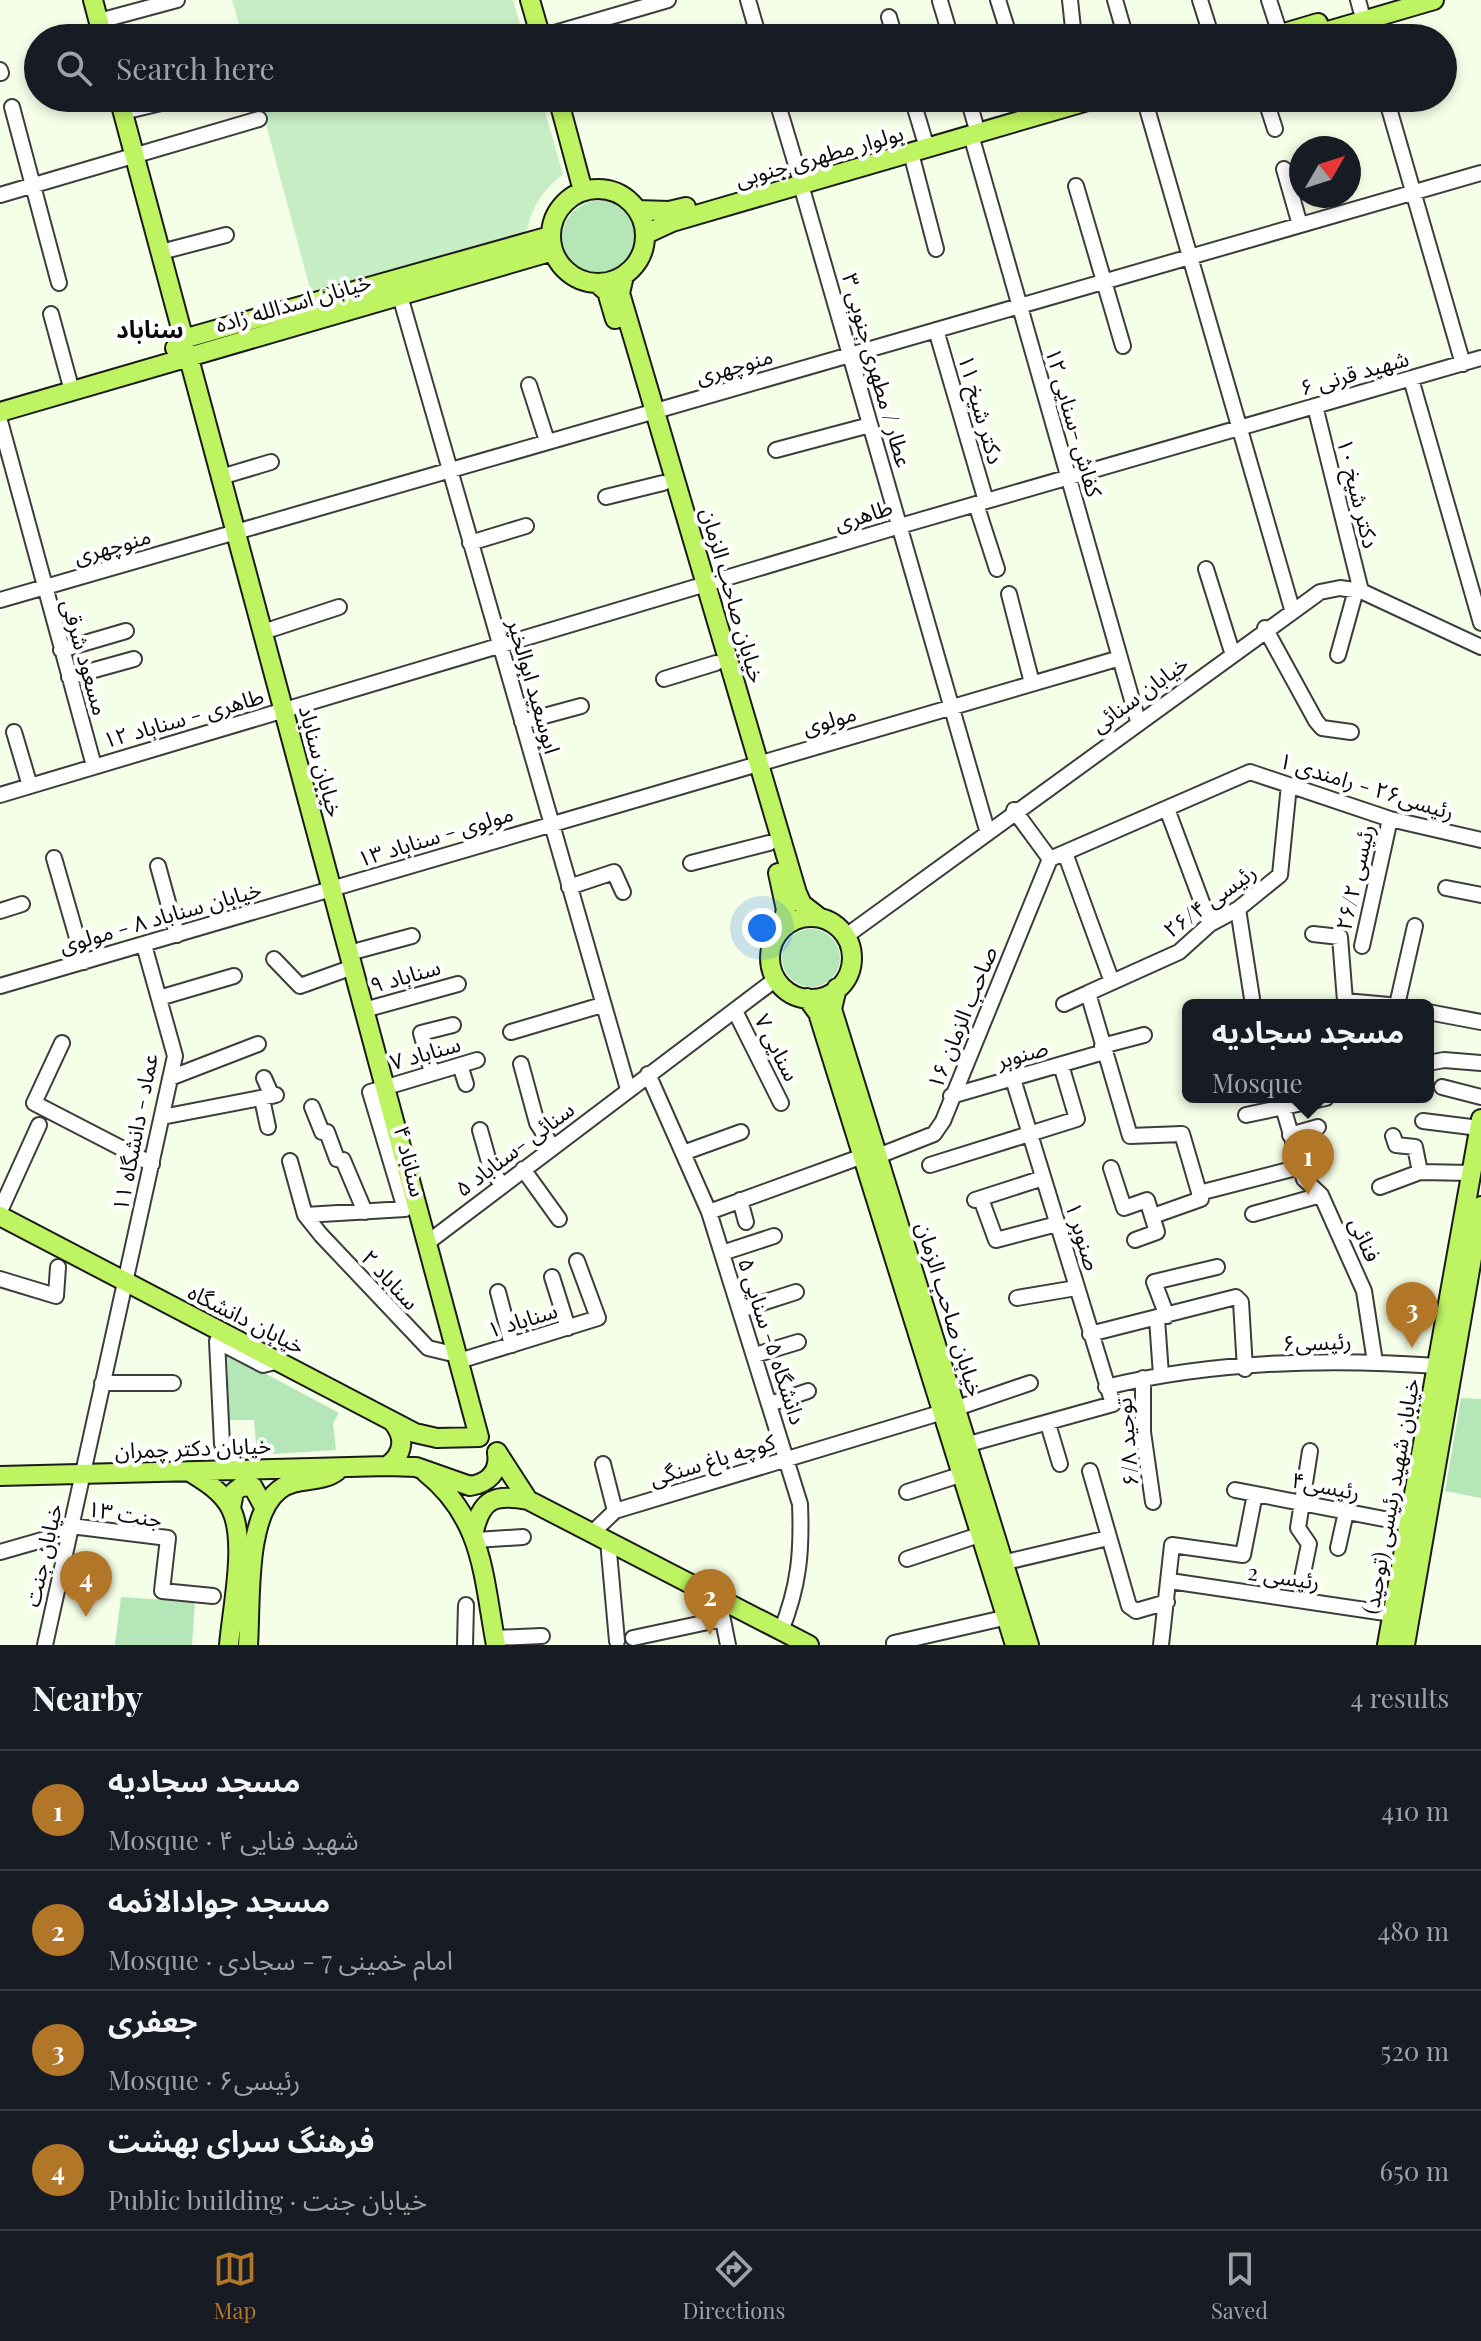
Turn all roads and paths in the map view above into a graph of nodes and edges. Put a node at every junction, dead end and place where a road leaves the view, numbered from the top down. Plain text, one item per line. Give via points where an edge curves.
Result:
1 (93, 0) edge
2 (177, 0) edge
3 (530, 0) edge
4 (668, 0) edge
5 (748, 0) edge
6 (998, 0) edge
7 (1070, 0) edge
8 (1115, 0) edge
9 (1200, 0) edge
10 (1269, 0) edge
11 (1397, 0) edge
12 (1434, 0) edge
13 (940, 1) edge
14 (889, 17) dead end
15 (1363, 17) edge
16 (99, 24) edge
17 (116, 24) edge
18 (537, 24) edge
19 (586, 24) edge
20 (755, 24) edge
21 (891, 24) edge
22 (947, 24) edge
23 (1006, 24) edge
24 (1073, 24) edge
25 (1122, 24) edge
26 (1208, 24) edge
27 (1272, 24) edge
28 (1330, 24) edge
29 (1343, 24) edge
30 (12, 107) dead end
31 (123, 112) edge
32 (562, 112) edge
33 (780, 112) edge
34 (916, 112) edge
35 (970, 112) edge
36 (1009, 112) edge
37 (1042, 112) edge
38 (1148, 112) edge
39 (1270, 112) edge
40 (1390, 112) edge
41 (259, 119) dead end
42 (973, 129) junction
43 (1275, 129) dead end
44 (924, 138) junction
45 (911, 153) junction
46 (135, 155) junction
47 (1284, 169) dead end
48 (1481, 173) edge
49 (800, 180) junction
50 (33, 185) junction
51 (1076, 186) dead end
52 (583, 191) junction
53 (1414, 193) junction
54 (0, 195) edge
55 (638, 210) junction
56 (1300, 225) junction
57 (646, 234) junction
58 (226, 235) dead end
59 (551, 243) junction
60 (936, 249) dead end
61 (161, 252) junction
62 (1190, 257) junction
63 (624, 276) junction
64 (1104, 282) junction
65 (59, 283) dead end
66 (597, 283) junction
67 (400, 296) junction
68 (1019, 306) junction
69 (51, 314) dead end
70 (936, 330) junction
71 (1123, 346) dead end
72 (186, 348) junction
73 (850, 355) junction
74 (1481, 359) edge
75 (1463, 364) junction
76 (1411, 379) junction
77 (529, 385) dead end
78 (72, 391) junction
79 (1315, 406) junction
80 (0, 412) edge
81 (649, 412) junction
82 (0, 421) edge
83 (870, 425) junction
84 (1240, 428) junction
85 (547, 441) junction
86 (776, 450) dead end
87 (271, 462) dead end
88 (449, 469) junction
89 (221, 477) junction
90 (1068, 477) junction
91 (663, 483) junction
92 (606, 497) dead end
93 (981, 502) junction
94 (526, 526) dead end
95 (900, 526) junction
96 (236, 531) junction
97 (470, 543) junction
98 (997, 569) dead end
99 (1206, 569) dead end
100 (700, 585) junction
101 (44, 588) junction
102 (1359, 591) junction
103 (1009, 594) dead end
104 (0, 600) edge
105 (339, 607) dead end
106 (1292, 609) junction
107 (1481, 623) edge
108 (1265, 628) junction
109 (126, 631) dead end
110 (263, 632) junction
111 (500, 646) junction
112 (1481, 647) edge
113 (61, 650) junction
114 (1232, 652) junction
115 (1338, 655) dead end
116 (1120, 658) junction
117 (134, 659) dead end
118 (716, 663) junction
119 (69, 677) junction
120 (664, 679) dead end
121 (1032, 683) junction
122 (581, 706) dead end
123 (951, 706) junction
124 (284, 710) junction
125 (1138, 721) junction
126 (522, 722) junction
127 (14, 732) dead end
128 (1351, 732) dead end
129 (752, 764) junction
130 (94, 766) junction
131 (1289, 785) junction
132 (30, 786) junction
133 (0, 795) edge
134 (1167, 809) junction
135 (1014, 810) junction
136 (1390, 819) junction
137 (551, 824) junction
138 (987, 830) junction
139 (1481, 840) edge
140 (769, 843) junction
141 (1065, 853) junction
142 (54, 858) dead end
143 (1050, 859) junction
144 (691, 863) dead end
145 (158, 866) dead end
146 (569, 887) junction
147 (1446, 888) dead end
148 (332, 889) junction
149 (623, 892) dead end
150 (1481, 895) edge
151 (22, 904) dead end
152 (1238, 909) junction
153 (0, 911) edge
154 (820, 918) junction
155 (1210, 924) junction
156 (1415, 926) dead end
157 (781, 930) junction
158 (1313, 934) dead end
159 (177, 935) junction
160 (412, 936) dead end
161 (846, 936) junction
162 (144, 945) junction
163 (1362, 946) dead end
164 (274, 959) dead end
165 (351, 960) junction
166 (84, 962) junction
167 (234, 976) dead end
168 (776, 979) junction
169 (1112, 982) junction
170 (458, 984) dead end
171 (0, 986) edge
172 (837, 988) junction
173 (1088, 993) junction
174 (159, 998) junction
175 (807, 998) junction
176 (1252, 999) edge
177 (1345, 999) edge
178 (1398, 999) edge
179 (1064, 1004) dead end
180 (602, 1005) junction
181 (364, 1010) junction
182 (735, 1011) junction
183 (1434, 1013) edge
184 (1481, 1022) edge
185 (453, 1025) dead end
186 (511, 1032) dead end
187 (1144, 1035) dead end
188 (62, 1043) dead end
189 (258, 1044) dead end
190 (1103, 1049) junction
191 (477, 1060) dead end
192 (1434, 1062) edge
193 (1481, 1063) edge
194 (521, 1064) dead end
195 (460, 1065) junction
196 (1061, 1065) junction
197 (432, 1073) junction
198 (648, 1074) junction
199 (170, 1078) junction
200 (264, 1078) dead end
201 (1013, 1079) junction
202 (466, 1084) dead end
203 (385, 1087) junction
204 (1442, 1087) dead end
205 (628, 1089) junction
206 (951, 1096) junction
207 (270, 1097) junction
208 (1481, 1097) edge
209 (781, 1103) dead end
210 (1279, 1103) edge
211 (1282, 1103) edge
212 (312, 1107) dead end
213 (1246, 1115) dead end
214 (162, 1117) junction
215 (1423, 1121) dead end
216 (1480, 1124) edge
217 (39, 1125) dead end
218 (268, 1127) dead end
219 (1318, 1127) dead end
220 (480, 1130) dead end
221 (741, 1132) dead end
222 (1030, 1132) junction
223 (1290, 1135) junction
224 (1393, 1136) dead end
225 (552, 1146) junction
226 (683, 1153) junction
227 (870, 1156) junction
228 (290, 1161) dead end
229 (152, 1164) junction
230 (930, 1165) dead end
231 (1300, 1167) junction
232 (1111, 1168) dead end
233 (523, 1169) junction
234 (1420, 1172) junction
235 (1472, 1173) junction
236 (1043, 1178) junction
237 (502, 1185) junction
238 (1380, 1187) dead end
239 (1321, 1195) junction
240 (1200, 1196) junction
241 (740, 1200) junction
242 (1481, 1211) edge
243 (365, 1212) junction
244 (709, 1212) junction
245 (0, 1214) edge
246 (1253, 1214) dead end
247 (305, 1215) junction
248 (1153, 1216) junction
249 (559, 1219) dead end
250 (746, 1222) dead end
251 (1057, 1224) junction
252 (775, 1238) dead end
253 (1135, 1240) dead end
254 (427, 1243) junction
255 (722, 1253) junction
256 (577, 1261) dead end
257 (1477, 1262) edge
258 (58, 1267) dead end
259 (1217, 1267) dead end
260 (552, 1277) dead end
261 (0, 1279) edge
262 (126, 1283) junction
263 (1076, 1288) junction
264 (498, 1292) dead end
265 (796, 1292) dead end
266 (1017, 1298) dead end
267 (740, 1310) junction
268 (1162, 1318) junction
269 (568, 1328) junction
270 (1090, 1334) junction
271 (798, 1342) dead end
272 (512, 1345) junction
273 (755, 1355) junction
274 (458, 1358) junction
275 (279, 1361) junction
276 (1375, 1362) junction
277 (1438, 1366) junction
278 (1245, 1369) junction
279 (1161, 1375) junction
280 (1143, 1378) junction
281 (102, 1383) junction
282 (173, 1383) dead end
283 (1030, 1383) dead end
284 (1106, 1387) junction
285 (808, 1391) dead end
286 (770, 1404) junction
287 (950, 1410) junction
288 (392, 1421) junction
289 (1048, 1424) junction
290 (479, 1437) junction
291 (969, 1444) junction
292 (1310, 1451) dead end
293 (497, 1453) junction
294 (788, 1460) junction
295 (603, 1464) dead end
296 (1060, 1464) dead end
297 (343, 1465) junction
298 (387, 1466) junction
299 (420, 1468) junction
300 (244, 1471) junction
301 (1090, 1471) dead end
302 (190, 1472) junction
303 (83, 1474) junction
304 (963, 1474) junction
305 (0, 1476) edge
306 (1235, 1490) dead end
307 (907, 1492) dead end
308 (1255, 1494) junction
309 (528, 1500) junction
310 (1153, 1502) dead end
311 (1300, 1502) junction
312 (264, 1507) junction
313 (231, 1508) junction
314 (615, 1511) junction
315 (1346, 1512) junction
316 (1410, 1524) junction
317 (70, 1529) junction
318 (982, 1534) junction
319 (475, 1536) junction
320 (523, 1537) dead end
321 (600, 1537) junction
322 (1108, 1538) junction
323 (1338, 1548) dead end
324 (0, 1552) edge
325 (907, 1559) dead end
326 (1006, 1562) junction
327 (1302, 1578) dead end
328 (1170, 1581) junction
329 (213, 1596) dead end
330 (718, 1598) junction
331 (1167, 1602) junction
332 (466, 1605) dead end
333 (1392, 1614) junction
334 (1008, 1617) junction
335 (722, 1619) junction
336 (781, 1631) junction
337 (542, 1636) dead end
338 (633, 1638) dead end
339 (617, 1641) dead end
340 (496, 1642) edge
341 (894, 1643) dead end
342 (45, 1645) edge
343 (229, 1645) edge
344 (248, 1645) edge
345 (465, 1645) edge
346 (728, 1645) edge
347 (809, 1645) edge
348 (1015, 1645) edge
349 (1029, 1645) edge
350 (1161, 1645) edge
351 (1387, 1645) edge
352 (1405, 1645) edge

1 - 16 main road
2 - 17 street
3 - 18 main road
4 - 19 street
5 - 20 street
6 - 23 street
7 - 24 street
8 - 25 street
9 - 26 street
10 - 27 street
11 - 15 main road
12 - 15 main road
13 - 22 street
14 - 21 street
15 - 28 main road
15 - 29 main road
30 - 50 street
31 - 46 main road, خیابان سناباد
32 - 52 main road
33 - 49 street, عطار / مطهری جنوبی ۳
34 - 44 street
35 - 42 street, کفاش -سنایی ۱۲
36 - 42 main road, بولوار مطهری جنوبی
37 - 42 main road, بولوار مطهری جنوبی
38 - 62 street
39 - 43 street
40 - 53 street
41 - 46 street
42 - 44 main road, بولوار مطهری جنوبی
42 - 45 main road, بولوار مطهری جنوبی
42 - 68 street, کفاش -سنایی ۱۲
44 - 49 main road, بولوار مطهری جنوبی
45 - 49 main road, بولوار مطهری جنوبی
45 - 60 street
46 - 50 street
46 - 61 main road, خیابان سناباد
47 - 56 street
48 - 53 street, منوچهری
49 - 55 main road, بولوار مطهری جنوبی via 669,211
49 - 57 main road, بولوار مطهری جنوبی
49 - 73 street, عطار / مطهری جنوبی ۳
50 - 54 street
50 - 65 street
51 - 64 street
52 - 55 main road via 620,194
52 - 59 main road via 563,204
53 - 56 street, منوچهری
53 - 75 street
55 - 57 main road
56 - 62 street, منوچهری
57 - 63 main road via 640,258
58 - 61 street
59 - 66 main road via 566,272
59 - 67 main road, خیابان اسدالله زاده
59 - 72 main road, خیابان اسدالله زاده
61 - 72 main road, خیابان سناباد
62 - 64 street, منوچهری
62 - 84 street
63 - 66 main road
63 - 81 main road, خیابان صاحب الزمان via 620,293
64 - 68 street, منوچهری
64 - 71 street
66 - 81 main road, خیابان صاحب الزمان via 608,297
67 - 72 main road, خیابان اسدالله زاده
67 - 88 street, ابوسعید ابوالخیر
68 - 70 street, منوچهری
68 - 90 street, کفاش -سنایی ۱۲
69 - 78 street
70 - 73 street, منوچهری
70 - 93 street, دکتر شیخ ۱۱
72 - 78 main road, خیابان اسدالله زاده via 139,371
72 - 89 main road, خیابان سناباد
73 - 81 street, منوچهری
73 - 83 street, عطار / مطهری جنوبی ۳
74 - 75 street, شهید قرنی ۶
75 - 76 street, شهید قرنی ۶
76 - 79 street, شهید قرنی ۶
76 - 107 street
77 - 85 street
78 - 80 main road, خیابان اسدالله زاده
79 - 84 street, شهید قرنی ۶
79 - 102 street, دکتر شیخ ۱۰
81 - 85 street, منوچهری
81 - 91 main road, خیابان صاحب الزمان
81 - 100 main road, خیابان صاحب الزمان
82 - 101 street, مسعود شرقی
83 - 86 street
83 - 95 street, عطار / مطهری جنوبی ۳
84 - 90 street, طاهری
84 - 106 street
85 - 88 street, منوچهری
87 - 89 street
88 - 96 street, منوچهری
88 - 97 street, ابوسعید ابوالخیر
89 - 96 main road, خیابان سناباد
90 - 93 street, طاهری
90 - 116 street, کفاش -سنایی ۱۲
91 - 92 street
91 - 100 main road, خیابان صاحب الزمان
93 - 95 street, طاهری
93 - 98 street, دکتر شیخ ۱۱
94 - 97 street
95 - 100 street, طاهری
95 - 123 street, عطار / مطهری جنوبی ۳
96 - 101 street, منوچهری
96 - 110 main road, خیابان سناباد
97 - 111 street, ابوسعید ابوالخیر
99 - 114 street
100 - 111 street, طاهری
100 - 118 main road, خیابان صاحب الزمان
100 - 129 main road, خیابان صاحب الزمان
101 - 104 street, منوچهری
101 - 113 street, مسعود شرقی
102 - 106 street, خیابان سنائی via 1320,592
102 - 112 street
102 - 115 street
103 - 121 street
105 - 110 street
106 - 108 street, خیابان سنائی
108 - 114 street, خیابان سنائی
108 - 128 street via 1316,721 1322,728
109 - 113 street
110 - 124 main road, خیابان سناباد
111 - 124 street, طاهری - سناباد ۱۲
111 - 126 street, ابوسعید ابوالخیر
113 - 119 street, مسعود شرقی
114 - 125 street, خیابان سنائی
116 - 121 street, مولوی
116 - 125 street, کفاش -سنایی ۱۲
117 - 119 street
118 - 120 street
118 - 129 main road, خیابان صاحب الزمان
119 - 130 street, مسعود شرقی
121 - 123 street, مولوی
122 - 126 street
123 - 129 street, مولوی
123 - 138 street, عطار / مطهری جنوبی ۳
124 - 130 street, طاهری - سناباد ۱۲
124 - 148 main road, خیابان سناباد
125 - 135 street, خیابان سنائی
126 - 137 street, ابوسعید ابوالخیر
127 - 132 street
129 - 137 street, مولوی
129 - 140 main road, خیابان صاحب الزمان
129 - 154 main road, خیابان صاحب الزمان via 797,893
130 - 132 street
131 - 134 street, رئیسی۲۶ - رامندی ۱ via 1250,772
131 - 136 street, رئیسی۲۶ - رامندی ۱
131 - 152 street, رئیسی ۲۶/۴ via 1283,871
132 - 133 street
134 - 141 street, رئیسی۲۶ - رامندی ۱
134 - 155 street
135 - 138 street, خیابان سنائی
135 - 143 street
136 - 139 street, رئیسی۲۶ - رامندی ۱
136 - 163 street, رئیسی ۲۶/۲
137 - 146 street, ابوسعید ابوالخیر
137 - 148 street, مولوی - سناباد ۱۳
138 - 161 street, خیابان سنائی
140 - 144 street
140 - 157 main road, خیابان صاحب الزمان via 785,896
141 - 143 street, رئیسی۲۶ - رامندی ۱
141 - 169 street
142 - 166 street
143 - 206 street, صاحب الزمان ۱۶
145 - 159 street
146 - 149 street via 614,872
146 - 180 street, ابوسعید ابوالخیر
147 - 150 street
148 - 159 street, خیابان سناباد ۸ - مولوی
148 - 165 main road, خیابان سناباد
151 - 153 street
152 - 155 street, رئیسی ۲۶/۴
152 - 176 street
154 - 157 main road via 799,918
154 - 161 main road
155 - 169 street, رئیسی ۲۶/۴ via 1179,952
156 - 178 street
157 - 168 main road via 771,948
158 - 177 street via 1340,937
159 - 162 street, خیابان سناباد ۸ - مولوی
160 - 165 street
161 - 172 main road via 851,967
162 - 166 street, خیابان سناباد ۸ - مولوی
162 - 174 street, عماد - دانشگاه ۱۱
164 - 165 street via 300,986
165 - 181 main road, خیابان سناباد
166 - 171 street, خیابان سناباد ۸ - مولوی
167 - 174 street
168 - 175 main road via 792,994
168 - 182 street
169 - 173 street, رئیسی ۲۶/۴
170 - 181 street, سناباد ۹
172 - 175 main road via 823,997
172 - 227 main road via 832,1009
173 - 179 street, رئیسی ۲۶/۴
173 - 190 street
174 - 199 street, عماد - دانشگاه ۱۱ via 175,1056
175 - 227 main road via 818,1013
180 - 186 street
180 - 205 street, ابوسعید ابوالخیر
181 - 203 main road, خیابان سناباد
182 - 198 street
182 - 209 street, سنایی ۷
183 - 184 street
185 - 197 street via 421,1033
187 - 190 street, صنوبر
188 - 229 street via 34,1103
189 - 199 street
190 - 196 street, صنوبر
190 - 240 street via 1132,1138 1180,1132
191 - 195 street, سناباد ۷
192 - 193 street
194 - 225 street via 537,1123
195 - 197 street, سناباد ۷
195 - 202 street
196 - 201 street, صنوبر
196 - 222 street via 1078,1117
197 - 203 street, سناباد ۷
198 - 205 street
198 - 226 street, دانشگاه ۵- سنایی ۵
199 - 214 street, عماد - دانشگاه ۱۱
200 - 207 street
201 - 206 street, صنوبر
201 - 222 street, صنوبر ۱
203 - 243 street, سناباد ۴ via 370,1092 405,1209
203 - 254 main road, خیابان سناباد
204 - 208 street
205 - 225 street, سنائی -سناباد ۵
206 - 227 street, صاحب الزمان ۱۶ via 934,1134
207 - 214 street
207 - 218 street
210 - 213 street
211 - 223 street, فنائی
212 - 243 street
214 - 229 street, عماد - دانشگاه ۱۱
215 - 216 street
216 - 235 main road, خیابان شهید رئیسی (توحید)
217 - 245 street
219 - 223 street
220 - 237 street via 491,1169
221 - 226 street
222 - 230 street
222 - 236 street, صنوبر ۱
223 - 231 street, فنائی
224 - 234 street via 1396,1145 1415,1147
225 - 233 street, سنائی -سناباد ۵
226 - 244 street, دانشگاه ۵- سنایی ۵
227 - 241 street, صاحب الزمان ۱۶
227 - 287 main road
228 - 247 street
229 - 262 street, عماد - دانشگاه ۱۱
231 - 239 street, فنائی
231 - 240 street
232 - 248 street via 1124,1208 1147,1200
233 - 237 street, سنائی -سناباد ۵
233 - 249 street
234 - 235 street
234 - 238 street
235 - 277 main road, خیابان شهید رئیسی (توحید)
236 - 251 street, صنوبر ۱
236 - 251 street via 978,1200 996,1240
237 - 254 street, سنائی -سناباد ۵
239 - 246 street
239 - 276 street, فنائی via 1364,1291
240 - 248 street
241 - 244 street, صاحب الزمان ۱۶
241 - 250 street
242 - 257 main road, خیابان شهید رئیسی (توحید)
243 - 247 street, سناباد ۴
244 - 255 street, دانشگاه ۵- سنایی ۵
245 - 262 main road, خیابان دانشگاه
247 - 274 street, سناباد ۲ via 428,1348
248 - 253 street via 1157,1232
251 - 263 street, صنوبر ۱
252 - 255 street
254 - 274 main road, خیابان سناباد
255 - 267 street, دانشگاه ۵- سنایی ۵
256 - 269 street, سناباد ۱ via 598,1318
257 - 352 main road, خیابان شهید رئیسی (توحید)
258 - 261 street via 56,1296
259 - 268 street via 1154,1282
260 - 269 street
262 - 275 main road, خیابان دانشگاه
262 - 281 street, عماد - دانشگاه ۱۱
263 - 266 street
263 - 270 street, صنوبر ۱
264 - 272 street
265 - 267 street
267 - 273 street, دانشگاه ۵- سنایی ۵
268 - 270 street
268 - 278 street via 1240,1299
268 - 279 street
269 - 272 street, سناباد ۱
270 - 284 street, صنوبر ۱
271 - 273 street
272 - 274 street, سناباد ۱
273 - 286 street, دانشگاه ۵- سنایی ۵
274 - 290 main road, خیابان سناباد
275 - 288 main road, خیابان دانشگاه
275 - 300 street via 263,1365 217,1341 222,1444
276 - 277 street, رئیسی۶
276 - 278 street, رئیسی۶ via 1304,1361
277 - 316 main road, خیابان شهید رئیسی (توحید)
278 - 279 street, رئیسی۶
279 - 280 street, رئیسی۶
280 - 284 street, رئیسی۶
280 - 310 street, توحید ۶/۸ via 1143,1432
281 - 282 street
281 - 303 street, خیابان جنت
283 - 287 street, کوچه باغ سنگی
284 - 289 street, صنوبر ۱ via 1112,1406
285 - 286 street
286 - 294 street, دانشگاه ۵- سنایی ۵
287 - 291 main road, خیابان صاحب الزمان
287 - 294 street, کوچه باغ سنگی
287 - 304 main road
288 - 290 main road, خیابان دانشگاه via 437,1438
288 - 298 main road via 402,1445
289 - 291 street
289 - 296 street
290 - 293 main road
291 - 326 main road, خیابان صاحب الزمان
292 - 311 street
293 - 299 main road, خیابان دکتر چمران via 497,1467 475,1485
293 - 309 main road
294 - 314 street, کوچه باغ سنگی
294 - 336 street, دانشگاه ۵- سنایی ۵ via 800,1504 801,1548 796,1594
295 - 314 street
297 - 298 main road, خیابان دکتر چمران
297 - 300 main road, خیابان دکتر چمران
297 - 312 main road via 328,1478 280,1488
298 - 299 main road, خیابان دکتر چمران
299 - 319 main road via 445,1490
300 - 302 main road, خیابان دکتر چمران
301 - 322 street
302 - 303 main road, خیابان دکتر چمران
302 - 313 main road via 215,1488
303 - 305 main road, خیابان دکتر چمران
303 - 317 street, خیابان جنت
304 - 307 street
304 - 318 main road
306 - 308 street, رئیسی۴
308 - 311 street, رئیسی۴
308 - 328 street via 1243,1555 1172,1545
309 - 319 main road via 507,1496 491,1502 479,1511
309 - 321 main road
311 - 315 street, رئیسی۴
311 - 327 street via 1298,1528 1309,1544
312 - 313 main road via 253,1487 242,1486 234,1492
312 - 344 main road via 256,1535
313 - 343 main road via 238,1533
314 - 321 street, کوچه باغ سنگی
315 - 316 street, رئیسی۴
315 - 323 street
316 - 333 main road, خیابان شهید رئیسی (توحید)
317 - 324 street
317 - 329 street, جنت ۱۳ via 168,1538 162,1591
317 - 342 street, خیابان جنت
318 - 325 street
318 - 334 main road
319 - 320 street
319 - 340 main road
321 - 330 main road
321 - 339 street
322 - 326 street
322 - 331 street via 1132,1611
326 - 349 main road, خیابان صاحب الزمان
328 - 331 street
328 - 333 street, رئیسی 2
330 - 335 street
330 - 336 main road
331 - 350 street
332 - 345 street
333 - 351 main road, خیابان شهید رئیسی (توحید)
334 - 341 street
334 - 348 main road
335 - 338 street
335 - 346 street
336 - 347 main road
337 - 340 street

